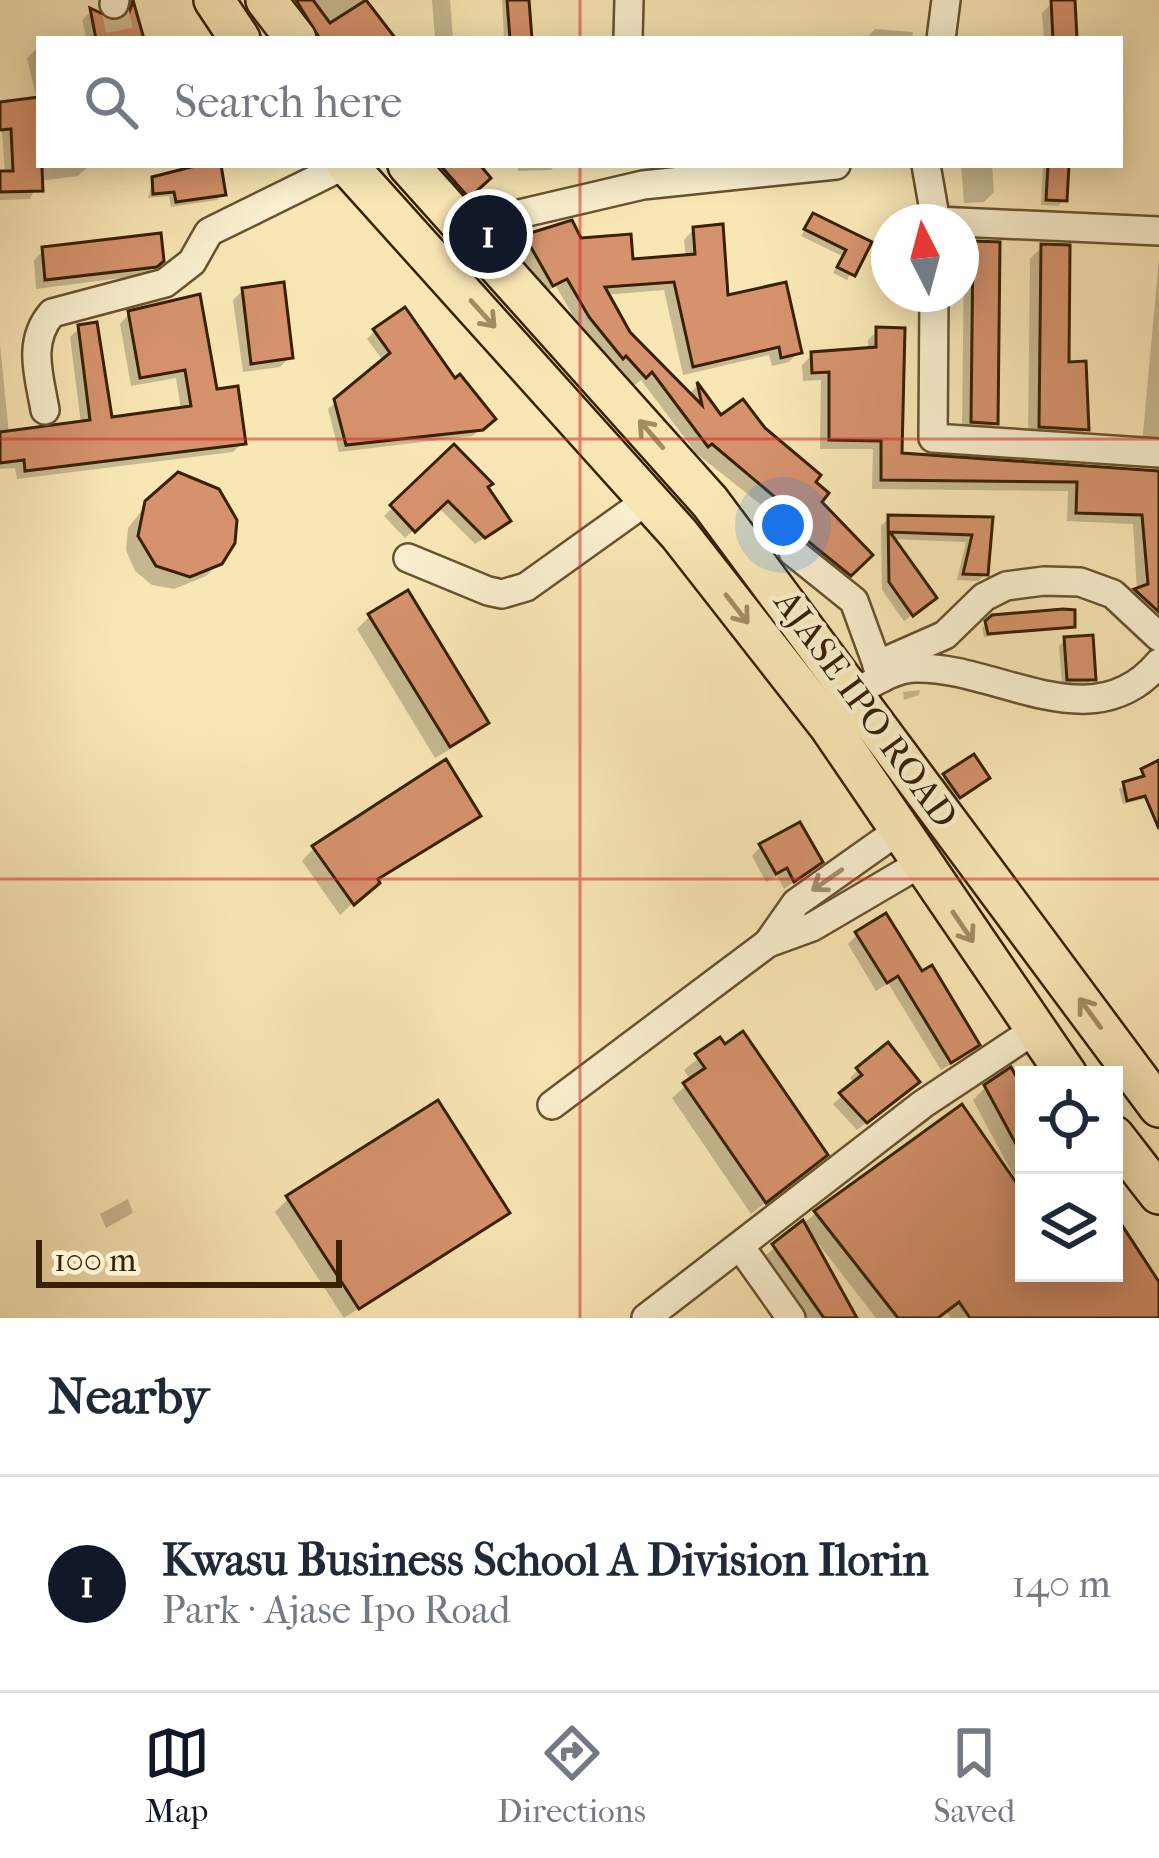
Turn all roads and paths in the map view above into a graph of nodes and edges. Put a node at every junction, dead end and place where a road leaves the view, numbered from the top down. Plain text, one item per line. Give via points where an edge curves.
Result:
1 (214, 0) edge
2 (266, 0) edge
3 (629, 0) edge
4 (946, 0) edge
5 (238, 36) edge
6 (294, 36) edge
7 (628, 36) edge
8 (940, 36) edge
9 (340, 168) edge
10 (349, 168) edge
11 (412, 168) edge
12 (778, 168) edge
13 (927, 168) edge
14 (642, 175) edge
15 (933, 204) edge
16 (979, 223) edge
17 (464, 227) junction
18 (1159, 231) edge
19 (934, 312) edge
20 (45, 410) dead end
21 (1159, 453) edge
22 (690, 479) junction
23 (653, 503) junction
24 (793, 552) dead end
25 (408, 558) dead end
26 (1159, 637) edge
27 (1159, 663) edge
28 (872, 678) junction
29 (898, 830) junction
30 (921, 863) junction
31 (768, 943) junction
32 (1033, 1030) junction
33 (1060, 1066) edge
34 (552, 1105) dead end
35 (1159, 1107) edge
36 (1123, 1148) edge
37 (1159, 1195) edge
38 (742, 1249) junction
39 (646, 1318) edge
40 (790, 1318) edge

1 - 5 highway
2 - 6 highway
3 - 7 street
4 - 8 street
9 - 20 street via 209,232 192,262 165,284 52,313 35,345
10 -> 23 highway, AJASE IPO ROAD
11 - 17 highway, AJASE IPO ROAD
12 - 14 street
13 - 15 street
14 - 17 street
16 - 18 street
22 -> 17 highway, AJASE IPO ROAD
19 - 21 street via 933,438
22 - 23 highway
22 - 28 highway, AJASE IPO ROAD
23 - 25 street via 526,587 502,594
23 -> 29 highway, AJASE IPO ROAD via 830,727
24 - 28 street via 854,601
26 - 28 street via 1113,594 1080,582 1006,586
27 - 28 street via 1122,691 1093,700 1065,701 934,670
35 -> 28 highway, AJASE IPO ROAD
29 - 30 highway, AJASE IPO ROAD
29 -> 31 street via 796,903
30 - 31 street
30 -> 32 highway, AJASE IPO ROAD
31 - 34 street
32 - 33 highway, AJASE IPO ROAD
32 - 38 street via 923,1104
36 - 37 highway
38 - 39 street
38 - 40 street

